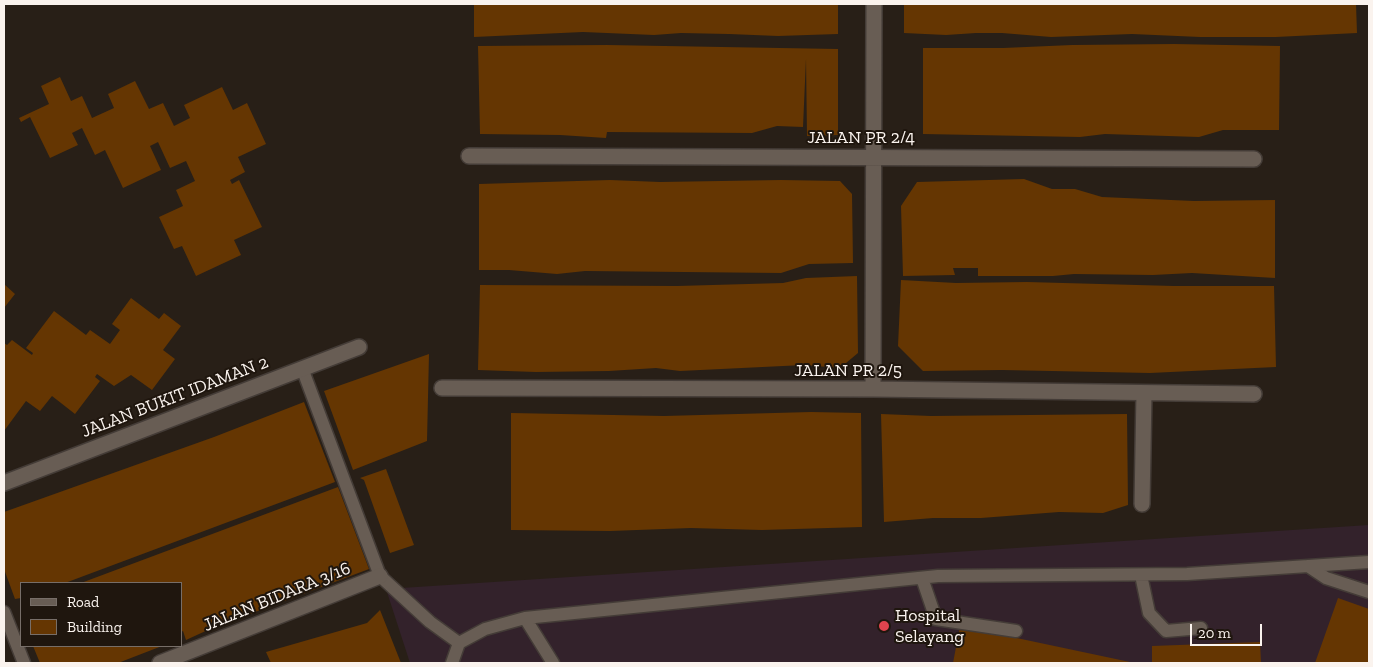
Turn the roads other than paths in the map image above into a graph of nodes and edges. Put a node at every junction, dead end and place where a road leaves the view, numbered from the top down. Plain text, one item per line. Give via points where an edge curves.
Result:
1 (874, 4) edge
2 (469, 156) dead end
3 (874, 157) junction
4 (1254, 159) dead end
5 (359, 346) dead end
6 (302, 368) junction
7 (442, 388) dead end
8 (873, 389) junction
9 (1144, 392) junction
10 (1254, 394) dead end
11 (4, 483) edge
12 (1142, 504) dead end
13 (1369, 562) edge
14 (1308, 566) junction
15 (1141, 575) junction
16 (380, 576) junction
17 (922, 578) junction
18 (1369, 592) edge
19 (4, 612) edge
20 (525, 618) junction
21 (1201, 628) dead end
22 (1016, 631) dead end
23 (459, 643) junction
24 (24, 663) edge
25 (160, 663) edge
26 (452, 663) edge
27 (553, 663) edge

1 - 3 street
2 - 3 street, JALAN PR 2/4
3 - 4 street, JALAN PR 2/4
3 - 8 street
5 - 6 street, JALAN BUKIT IDAMAN 2
6 - 11 street, JALAN BUKIT IDAMAN 2
6 - 16 lane
7 - 8 street, JALAN PR 2/5
8 - 9 street, JALAN PR 2/5
9 - 10 street, JALAN PR 2/5
9 - 12 street
13 - 14 lane
14 - 15 lane
14 - 18 lane via 1326,578
15 - 17 lane
15 - 21 lane via 1149,613 1166,631
16 - 23 lane via 430,622
16 - 25 street, JALAN BIDARA 3/16
17 - 20 lane
17 - 22 lane via 936,619
19 - 24 lane
20 - 23 lane via 484,629
20 - 27 lane
23 - 26 lane

